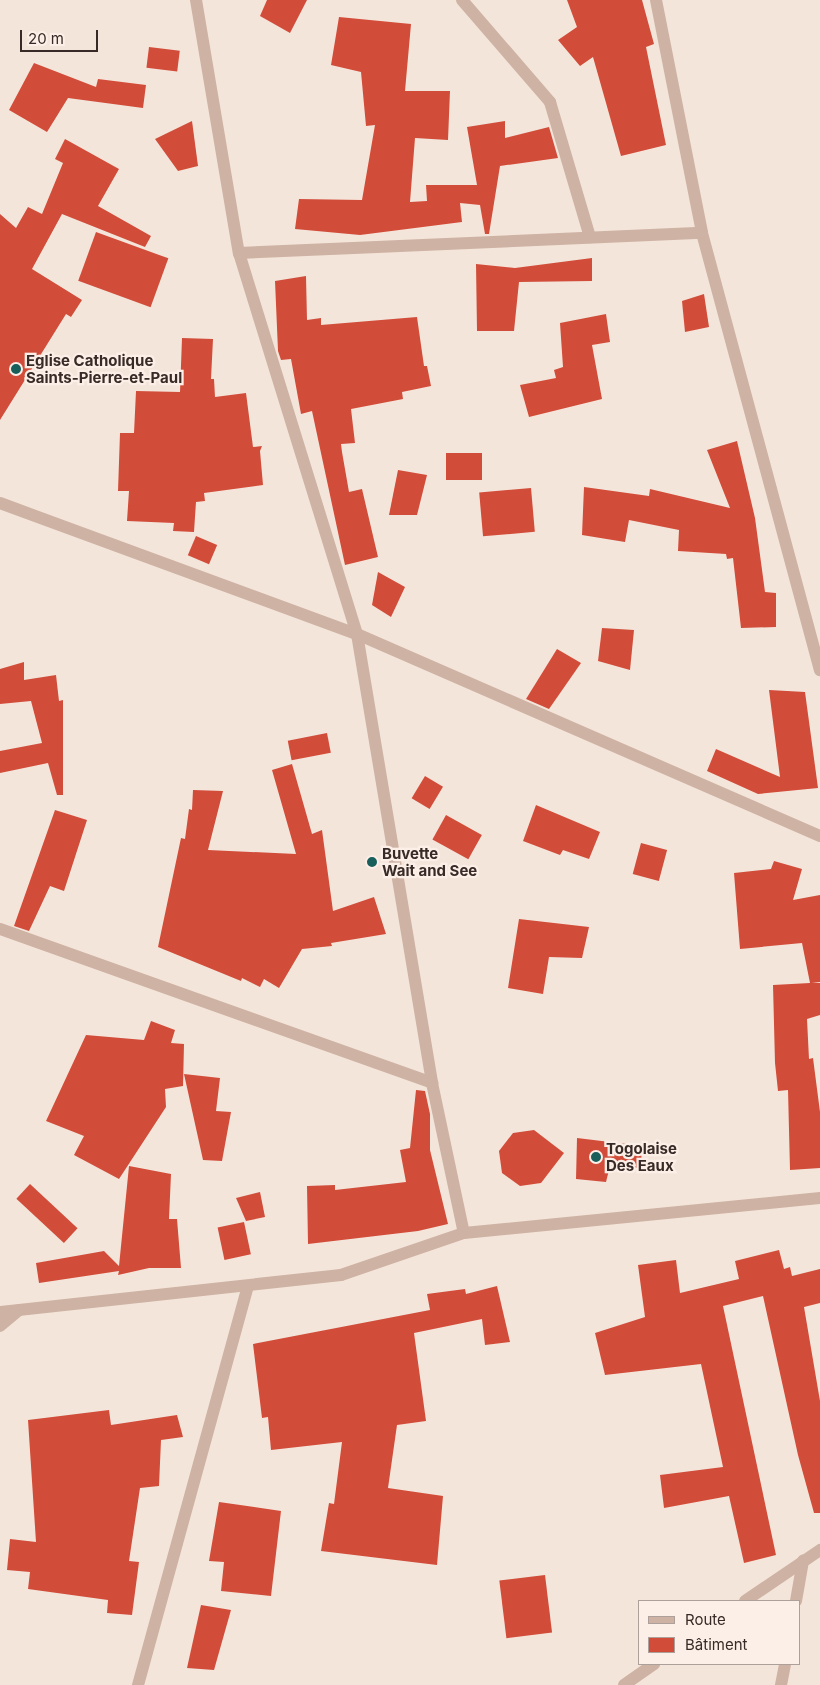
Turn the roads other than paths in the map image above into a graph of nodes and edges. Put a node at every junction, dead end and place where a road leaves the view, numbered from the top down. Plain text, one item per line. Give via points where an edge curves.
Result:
1 (196, 0) edge
2 (462, 0) edge
3 (656, 0) edge
4 (702, 233) junction
5 (590, 237) junction
6 (239, 252) junction
7 (0, 503) edge
8 (357, 634) junction
9 (820, 670) edge
10 (820, 836) edge
11 (0, 929) edge
12 (432, 1083) junction
13 (820, 1198) edge
14 (464, 1233) junction
15 (247, 1288) junction
16 (21, 1309) junction
17 (0, 1312) edge
18 (0, 1326) edge
19 (820, 1550) edge
20 (803, 1561) junction
21 (746, 1600) edge
22 (796, 1600) edge
23 (653, 1665) edge
24 (785, 1665) edge
25 (138, 1685) edge
26 (624, 1685) edge
27 (781, 1685) edge

1 - 6 street
2 - 5 street via 550,102
3 - 4 street
4 - 5 street
4 - 9 street
5 - 6 street
6 - 8 street
7 - 8 street
8 - 10 street
8 - 12 street
11 - 12 street
12 - 14 street
13 - 14 street
14 - 15 street via 342,1275
15 - 16 street
15 - 25 street
16 - 17 street
16 - 18 street
19 - 20 street
20 - 21 street
20 - 22 street
23 - 26 street
24 - 27 street

